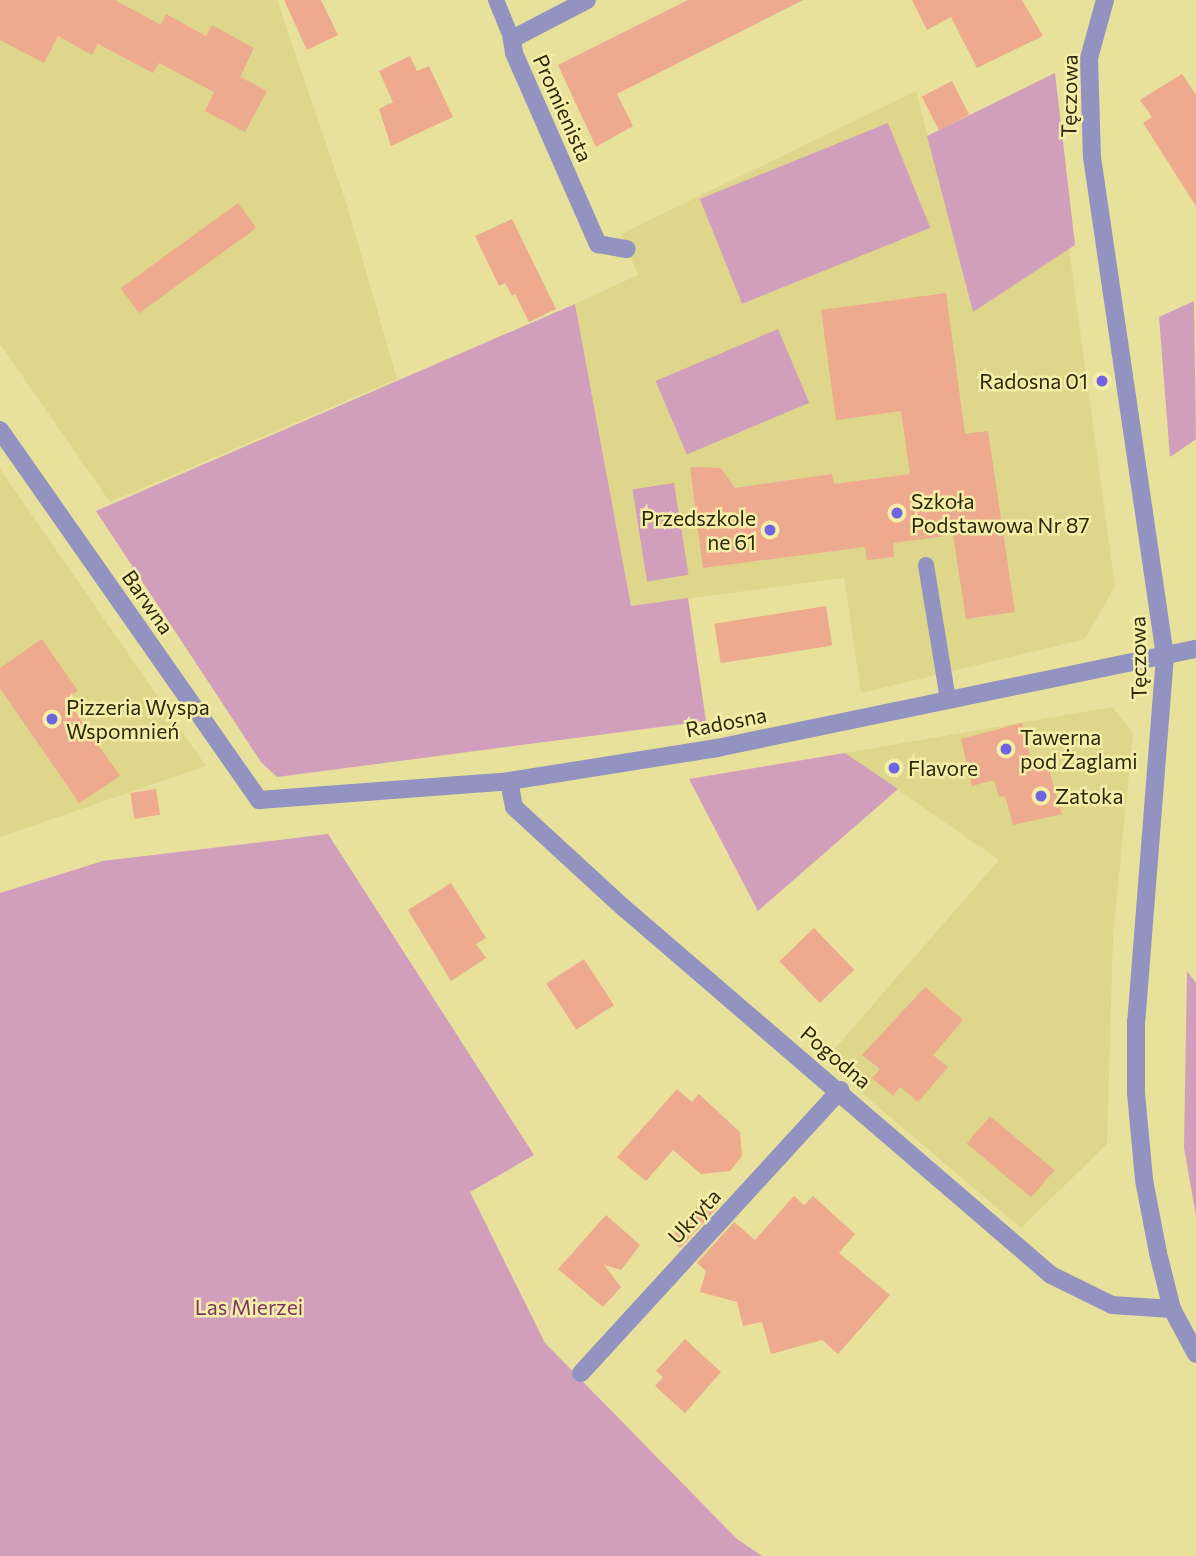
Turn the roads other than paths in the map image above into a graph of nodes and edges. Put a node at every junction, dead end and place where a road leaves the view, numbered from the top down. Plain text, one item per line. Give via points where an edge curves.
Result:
1 (496, 0) edge
2 (587, 0) edge
3 (1105, 0) edge
4 (512, 39) junction
5 (627, 249) dead end
6 (0, 430) edge
7 (926, 565) dead end
8 (1196, 649) edge
9 (1165, 656) junction
10 (948, 700) junction
11 (509, 781) junction
12 (259, 800) joint
13 (840, 1090) junction
14 (1172, 1309) junction
15 (1196, 1354) edge
16 (581, 1373) dead end

1 - 4 lane
2 - 4 street, Promienista
3 - 9 street, Tęczowa via 1089,58 1092,157
4 - 5 street, Promienista via 514,53 598,244
6 - 12 street, Barwna
7 - 10 lane
8 - 9 street, Radosna
9 - 10 street, Radosna
9 - 14 street, Tęczowa via 1136,1021 1136,1093 1144,1180
10 - 11 street, Radosna via 717,748
11 - 12 street, Radosna
11 - 13 street, Pogodna via 514,807 624,908
13 - 14 street, Pogodna via 1051,1275 1112,1305
13 - 16 street, Ukryta
14 - 15 street, Tęczowa

